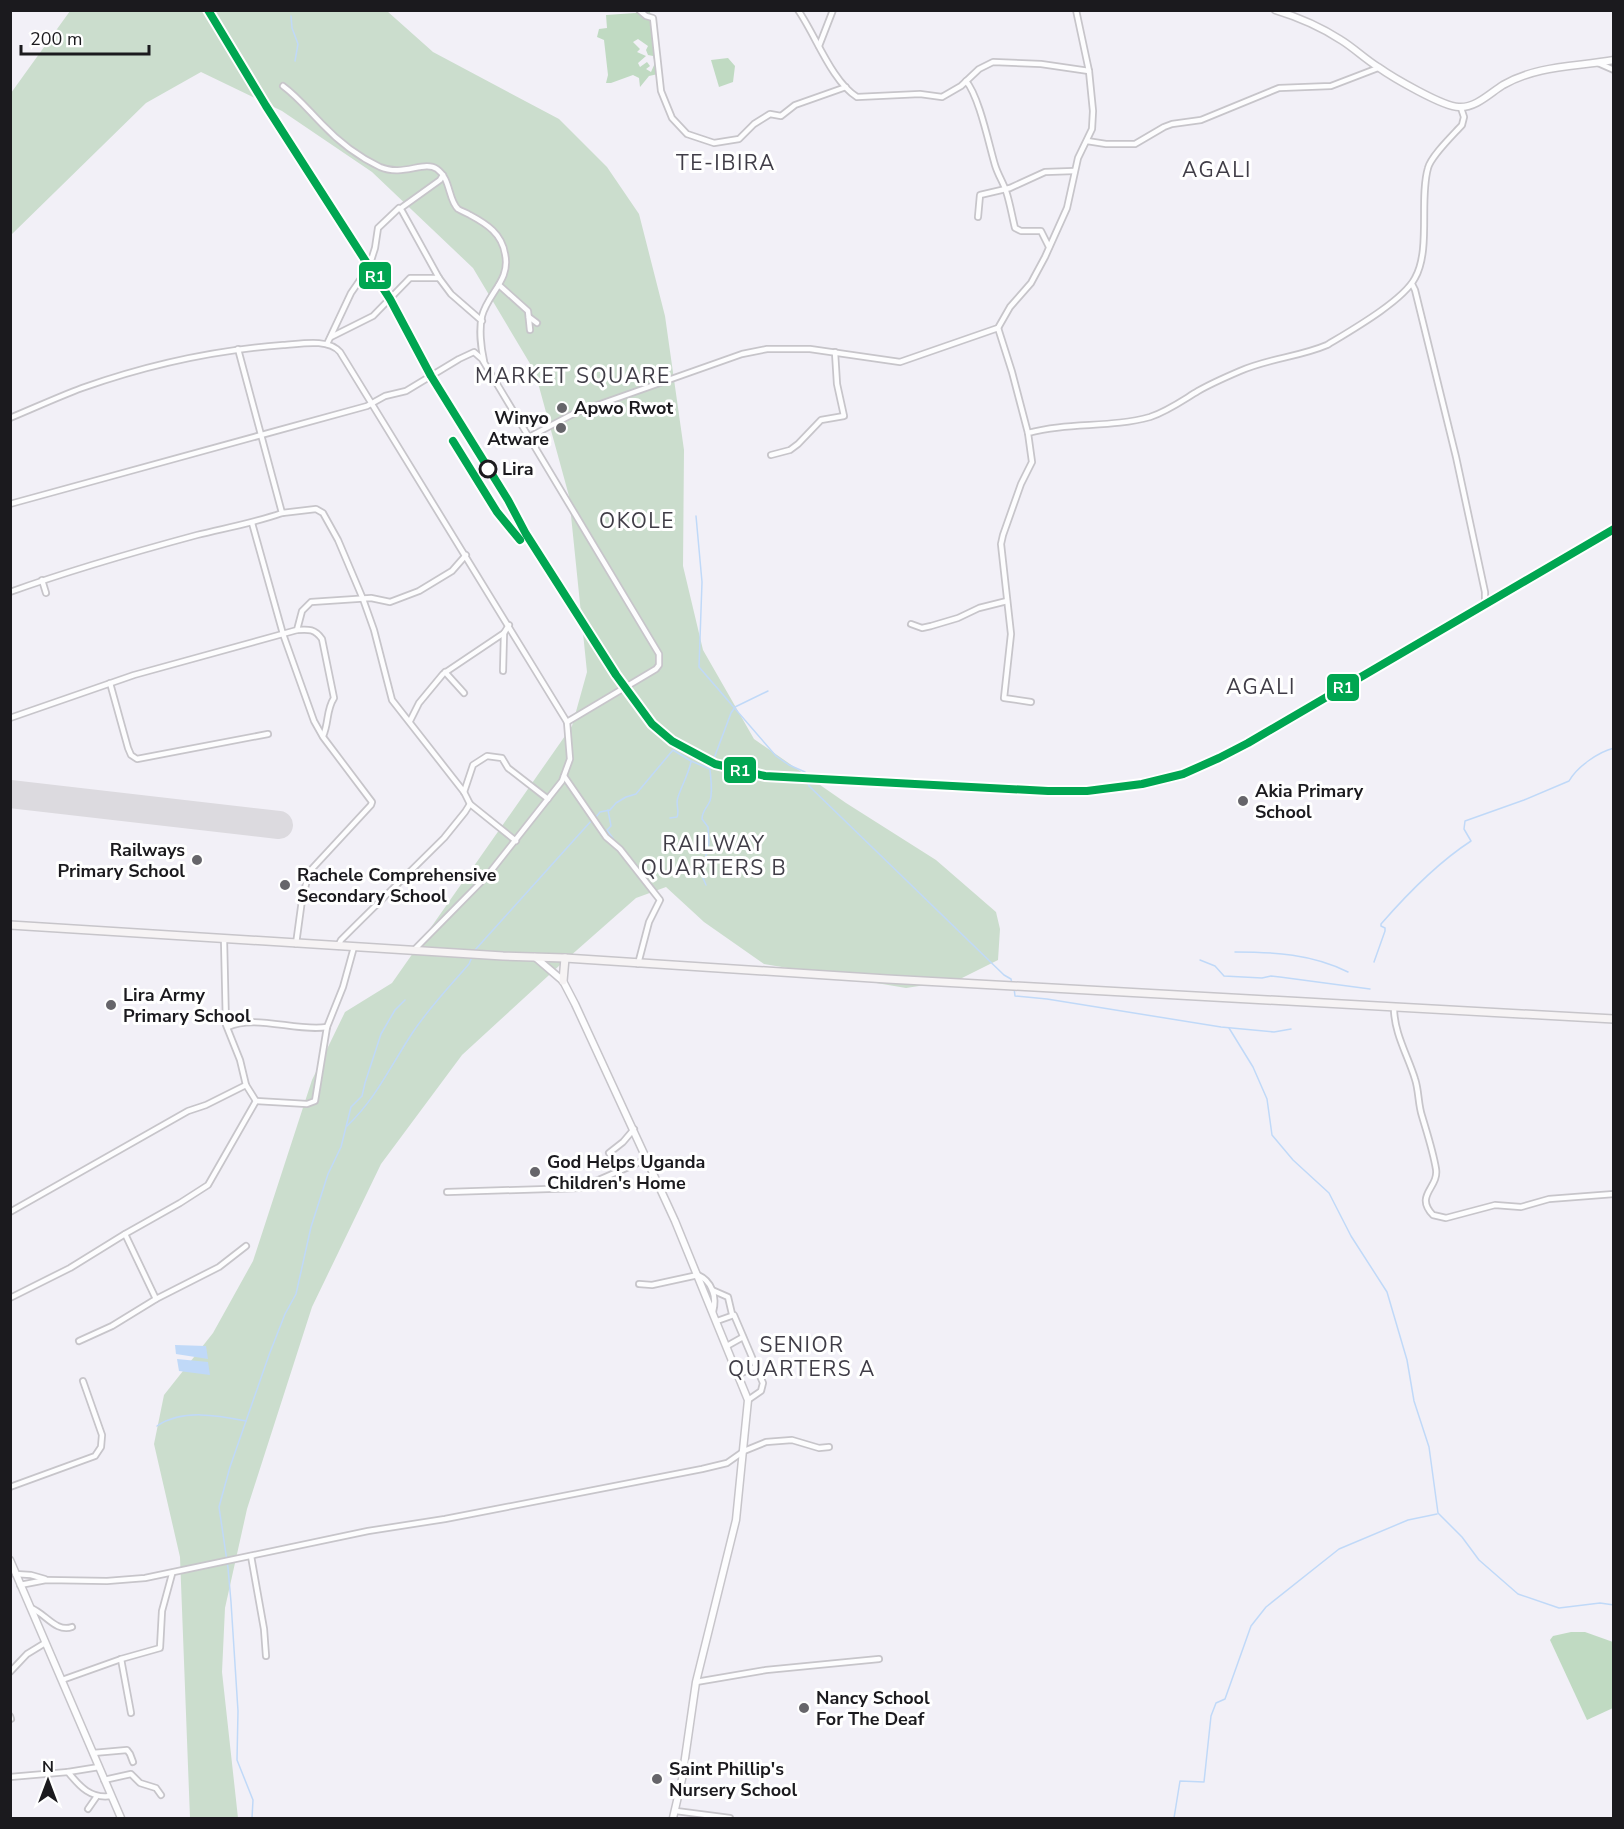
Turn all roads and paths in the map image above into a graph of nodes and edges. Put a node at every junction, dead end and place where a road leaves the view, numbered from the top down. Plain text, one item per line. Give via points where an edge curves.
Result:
1 (639, 10) edge
2 (798, 10) edge
3 (833, 10) edge
4 (1076, 10) edge
5 (1278, 11) edge
6 (819, 46) junction
7 (1614, 60) edge
8 (1598, 63) junction
9 (1378, 68) junction
10 (1089, 70) junction
11 (1614, 70) edge
12 (966, 81) junction
13 (283, 86) dead end
14 (846, 87) junction
15 (1461, 108) junction
16 (1087, 141) junction
17 (1074, 171) junction
18 (441, 177) junction
19 (1005, 189) junction
20 (401, 208) junction
21 (978, 217) dead end
22 (1049, 247) junction
23 (439, 278) junction
24 (1412, 284) junction
25 (499, 285) junction
26 (530, 317) junction
27 (482, 321) junction
28 (537, 323) dead end
29 (998, 328) junction
30 (530, 330) dead end
31 (331, 338) junction
32 (327, 344) junction
33 (238, 349) junction
34 (835, 352) junction
35 (485, 364) junction
36 (372, 403) junction
37 (10, 418) edge
38 (1028, 434) junction
39 (260, 435) junction
40 (529, 437) junction
41 (771, 455) dead end
42 (10, 504) edge
43 (282, 513) junction
44 (252, 523) junction
45 (466, 555) junction
46 (42, 580) junction
47 (10, 592) edge
48 (46, 593) dead end
49 (363, 599) junction
50 (1007, 601) junction
51 (1485, 606) dead end
52 (911, 624) dead end
53 (509, 625) junction
54 (297, 630) junction
55 (504, 633) junction
56 (283, 634) junction
57 (503, 671) dead end
58 (445, 672) junction
59 (110, 683) junction
60 (464, 693) dead end
61 (1031, 702) dead end
62 (10, 718) edge
63 (410, 721) junction
64 (567, 722) junction
65 (268, 734) dead end
66 (323, 737) junction
67 (564, 776) junction
68 (464, 792) junction
69 (548, 799) junction
70 (470, 804) junction
71 (516, 841) junction
72 (10, 925) edge
73 (224, 939) junction
74 (296, 944) junction
75 (338, 946) junction
76 (354, 947) junction
77 (413, 951) junction
78 (535, 957) junction
79 (565, 958) junction
80 (638, 964) junction
81 (563, 981) junction
82 (1394, 1008) junction
83 (1614, 1019) edge
84 (228, 1027) junction
85 (327, 1027) junction
86 (246, 1085) junction
87 (256, 1101) junction
88 (634, 1129) junction
89 (609, 1153) dead end
90 (647, 1159) junction
91 (447, 1192) dead end
92 (1614, 1194) edge
93 (10, 1212) edge
94 (125, 1234) junction
95 (246, 1246) dead end
96 (698, 1275) junction
97 (639, 1284) dead end
98 (712, 1290) junction
99 (10, 1298) edge
100 (156, 1299) junction
101 (713, 1312) junction
102 (732, 1314) junction
103 (717, 1321) junction
104 (743, 1337) junction
105 (79, 1341) dead end
106 (727, 1346) junction
107 (756, 1367) junction
108 (739, 1374) junction
109 (83, 1381) dead end
110 (748, 1400) junction
111 (829, 1447) dead end
112 (744, 1451) junction
113 (727, 1463) junction
114 (742, 1470) junction
115 (10, 1487) edge
116 (251, 1556) junction
117 (10, 1560) edge
118 (13, 1574) edge
119 (172, 1574) junction
120 (46, 1580) junction
121 (20, 1585) junction
122 (30, 1608) junction
123 (72, 1627) dead end
124 (45, 1643) junction
125 (266, 1656) dead end
126 (121, 1659) junction
127 (879, 1659) dead end
128 (10, 1672) edge
129 (62, 1680) junction
130 (696, 1682) junction
131 (131, 1713) dead end
132 (93, 1754) junction
133 (133, 1762) dead end
134 (99, 1767) junction
135 (68, 1772) junction
136 (10, 1777) edge
137 (104, 1780) junction
138 (161, 1795) dead end
139 (97, 1796) junction
140 (111, 1796) junction
141 (88, 1809) dead end
142 (676, 1811) junction
143 (121, 1818) edge
144 (673, 1818) edge
145 (730, 1818) edge

1 - 14 street via 653,17 661,91 672,118 687,134 714,142 739,139 770,114 781,116 795,105
2 - 6 street
3 - 6 street
4 - 10 street
5 - 9 street via 1343,41
6 - 14 street
7 - 8 street
8 - 11 street
8 - 15 street via 1533,72
9 - 15 street
9 - 16 street via 1331,86 1279,88 1201,120 1172,123 1135,144
10 - 12 street via 993,62
10 - 16 street via 1093,124
12 - 14 street via 942,97 856,97
12 - 19 street via 972,88
13 - 18 street via 341,142 379,166 397,172 431,166
15 - 24 street via 1462,125 1428,165 1423,243
16 - 17 street
17 - 19 street via 1045,172
17 - 22 street via 1069,204
18 - 20 street
18 - 25 street via 447,182 457,208 494,230 502,242 506,269
19 - 21 street via 980,195
19 - 22 street via 1017,230 1041,231
20 - 23 street
20 - 31 street via 378,228 369,267 351,293
22 - 29 street via 1031,283
23 - 27 street
23 - 31 street via 410,278 373,316
24 - 38 street via 1328,345 1246,368 1160,413
24 - 51 street via 1456,456
25 - 26 street via 526,308
25 - 27 street
26 - 28 street
26 - 30 street
27 - 35 street
29 - 34 street via 900,362
29 - 38 street
31 - 32 street
32 - 33 street
32 - 36 street via 337,348
33 - 37 street via 92,385
33 - 39 street
34 - 40 street via 782,348 742,354 575,413
34 - 41 street via 844,416 821,420 790,450
35 - 36 street via 470,352 406,391
35 - 40 street
36 - 39 street
36 - 45 street
38 - 50 street via 1032,462 1002,540
39 - 42 street
39 - 43 street
40 - 64 street via 659,654 656,669
43 - 44 street
43 - 49 street via 316,509 323,513
44 - 46 street
44 - 56 street
45 - 49 street via 456,568 419,591 390,602
45 - 53 street
46 - 47 street
46 - 48 street
49 - 54 street via 310,602 302,611
49 - 63 street via 389,693
50 - 52 street via 927,627
50 - 61 street via 1010,649 1004,698
53 - 55 street
53 - 64 street
54 - 56 street
54 - 66 street via 316,631 322,639 334,698 328,707
55 - 57 street
55 - 58 street
56 - 59 street
56 - 66 street
58 - 60 street
58 - 63 street via 419,703
59 - 62 street
59 - 65 street via 128,748 137,759
63 - 68 street
64 - 67 street via 570,759
66 - 74 street via 372,802 309,872
67 - 69 street
67 - 80 street via 606,837 660,900 649,922
68 - 69 street via 473,765 488,756 502,758 508,768
68 - 70 street
69 - 71 street
70 - 71 street
70 - 75 street via 444,838
71 - 77 street
72 - 73 main road
73 - 74 main road
73 - 84 street
74 - 75 main road
75 - 76 main road
76 - 77 main road
76 - 85 street
77 - 78 main road
78 - 79 main road
78 - 81 street
79 - 80 main road
79 - 81 main road
80 - 82 main road
81 - 88 street
82 - 83 main road
82 - 92 street via 1436,1168 1437,1179 1426,1198 1432,1215 1446,1218 1495,1204 1521,1207 1550,1198
84 - 85 street via 241,1023
84 - 86 street
85 - 87 street via 315,1101
86 - 87 street
86 - 93 street via 188,1111
87 - 94 street via 208,1185
88 - 89 street
88 - 90 street
90 - 91 street via 580,1188
90 - 96 street
94 - 99 street
94 - 100 street
95 - 100 street via 219,1267
96 - 97 street
96 - 98 street via 706,1279
96 - 101 street
98 - 101 street
98 - 102 street via 728,1297
100 - 105 street
101 - 103 street
102 - 103 street
102 - 104 street
103 - 106 street
104 - 106 street
104 - 107 street
106 - 108 street
107 - 108 street
107 - 110 street via 763,1389
108 - 110 street
109 - 115 street via 102,1435 95,1456
110 - 112 street
111 - 112 street via 784,1439
112 - 113 street
112 - 114 street
113 - 114 street
113 - 116 street
114 - 130 street via 734,1533
116 - 119 street
116 - 125 street
117 - 118 street
118 - 120 street
118 - 121 street
119 - 120 street via 121,1580
119 - 126 street via 162,1611 160,1647
120 - 121 street
121 - 122 street
122 - 123 street via 59,1627
122 - 124 street
124 - 128 street via 27,1654
124 - 129 street
126 - 129 street
126 - 131 street
127 - 130 street
129 - 132 street
130 - 142 street
132 - 133 street via 127,1750
132 - 134 street
134 - 135 street
134 - 137 street
135 - 136 street
135 - 139 street via 81,1788
137 - 138 street via 130,1774
137 - 140 street
139 - 140 street
139 - 141 street
140 - 143 street
142 - 144 street
142 - 145 street

